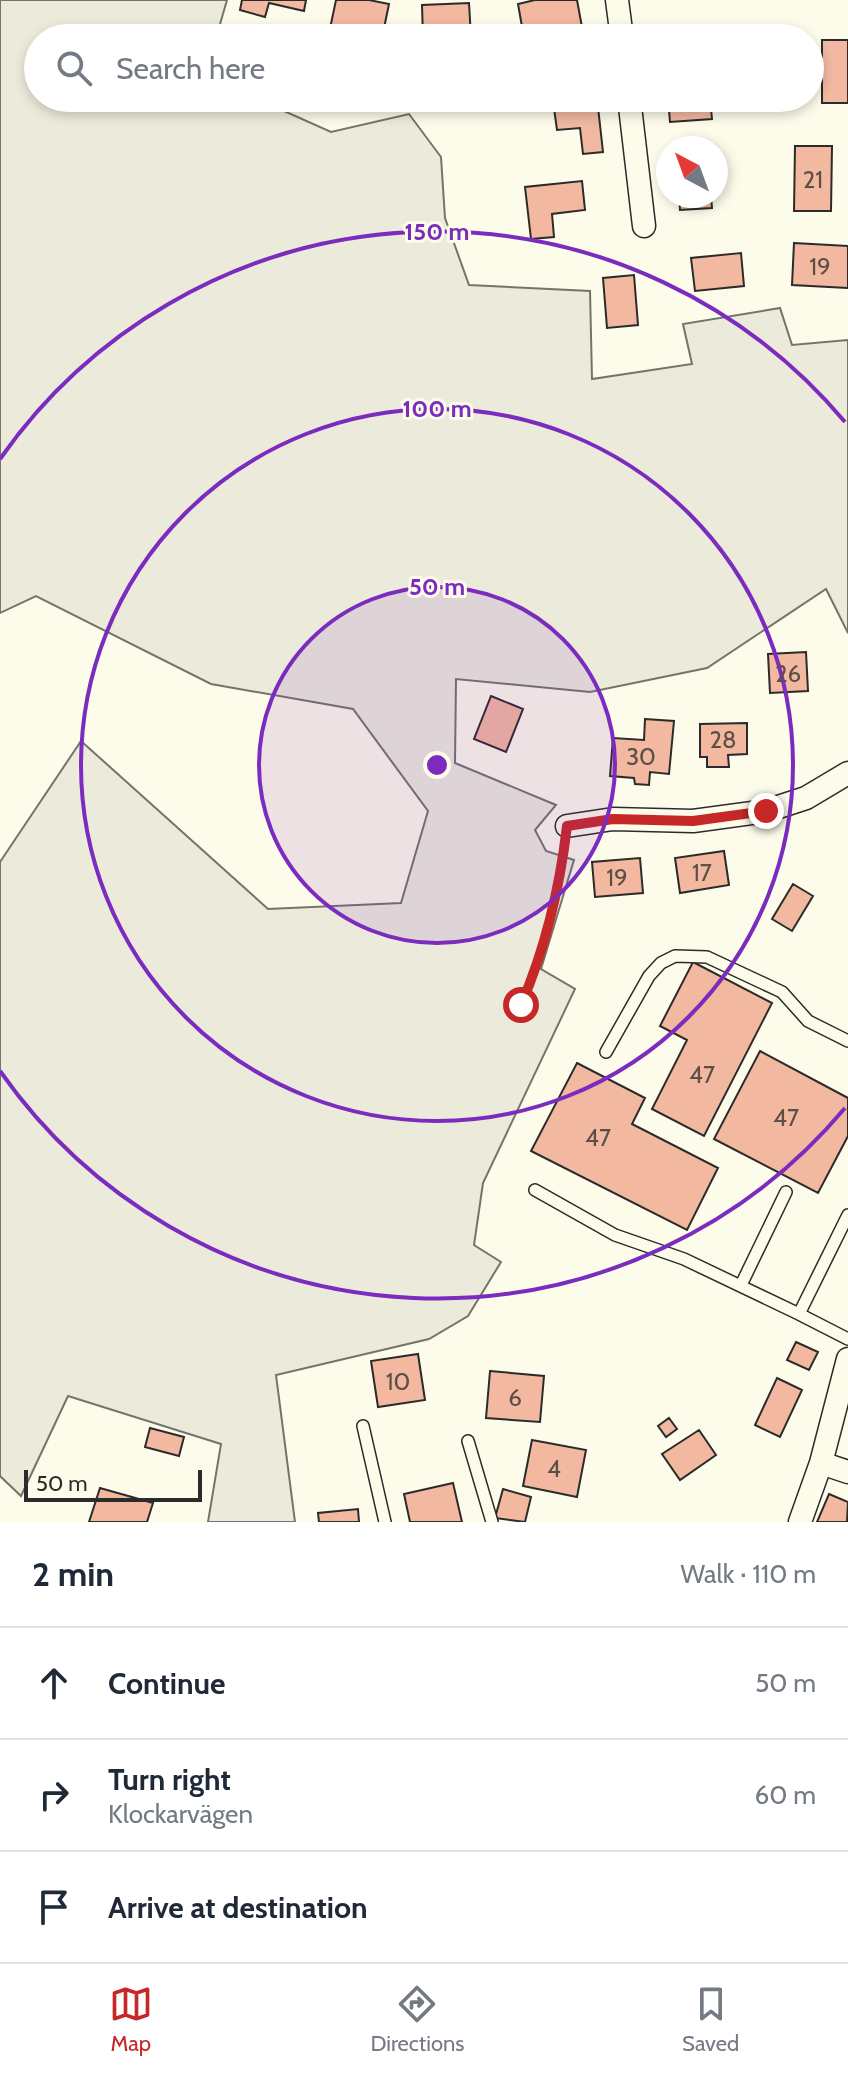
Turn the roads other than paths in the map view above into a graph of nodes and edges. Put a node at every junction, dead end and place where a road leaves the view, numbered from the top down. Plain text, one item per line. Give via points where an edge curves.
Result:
1 (617, 0) edge
2 (620, 24) edge
3 (631, 112) edge
4 (644, 226) dead end
5 (848, 773) edge
6 (567, 826) road end
7 (848, 1041) edge
8 (606, 1052) dead end
9 (535, 1190) dead end
10 (786, 1192) dead end
11 (848, 1215) edge
12 (741, 1285) junction
13 (799, 1314) junction
14 (848, 1339) edge
15 (848, 1359) edge
16 (363, 1426) dead end
17 (468, 1441) dead end
18 (821, 1463) junction
19 (848, 1472) edge
20 (385, 1522) edge
21 (492, 1522) edge
22 (800, 1522) edge

1 - 2 street
3 - 4 street
5 - 6 street via 806,798 766,811 693,821 613,819
7 - 8 lane via 808,1021 782,992 707,957 675,956 649,976
9 - 12 lane via 615,1235
10 - 12 lane
11 - 13 lane
12 - 13 lane
13 - 14 lane
15 - 18 street
16 - 20 lane
17 - 21 lane
18 - 19 street
18 - 22 street

